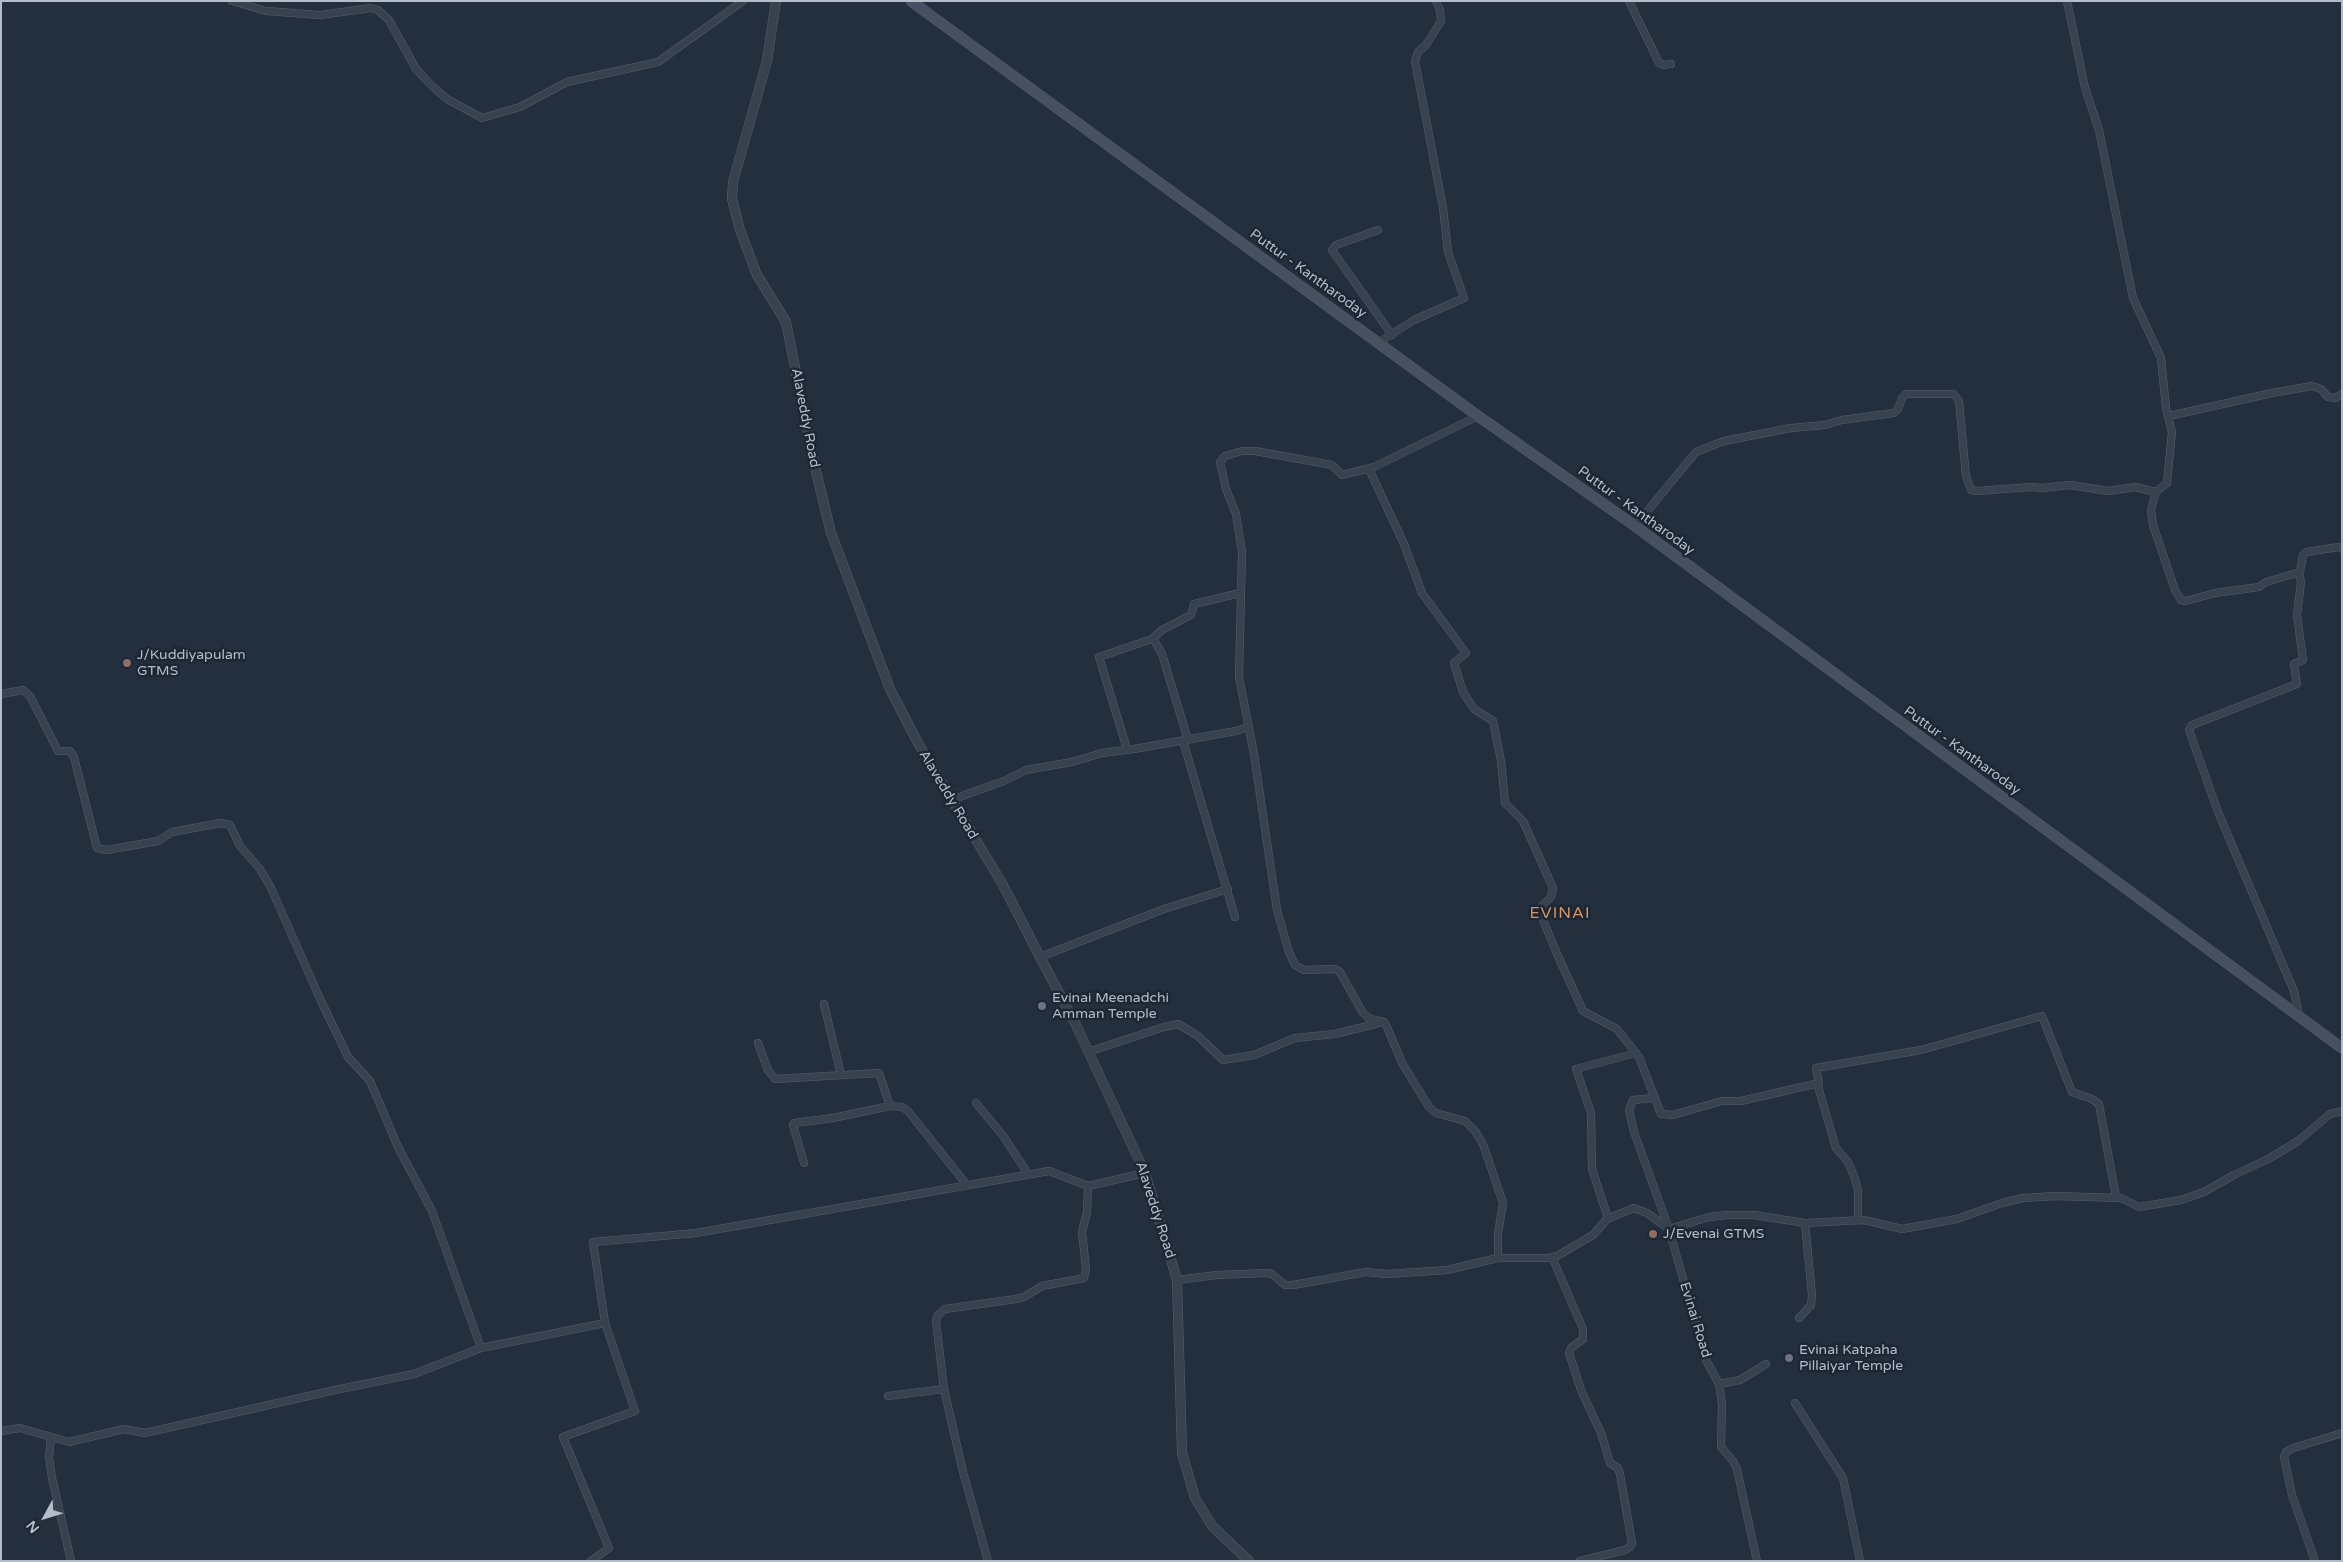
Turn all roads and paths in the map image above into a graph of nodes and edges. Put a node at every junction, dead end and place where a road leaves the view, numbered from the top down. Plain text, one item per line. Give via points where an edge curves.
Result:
1 (232, 1) edge
2 (743, 1) edge
3 (776, 1) edge
4 (911, 1) edge
5 (1436, 1) edge
6 (1629, 1) edge
7 (2067, 1) edge
8 (1671, 64) dead end
9 (1378, 230) dead end
10 (1392, 335) junction
11 (1378, 343) junction
12 (2342, 394) edge
13 (1478, 416) junction
14 (2169, 416) junction
15 (1369, 468) junction
16 (2156, 492) junction
17 (1635, 526) junction
18 (2342, 549) edge
19 (2299, 572) junction
20 (1240, 593) junction
21 (1154, 640) dead end
22 (1, 694) edge
23 (1248, 727) junction
24 (1186, 740) junction
25 (1127, 749) junction
26 (951, 800) junction
27 (1228, 890) junction
28 (1235, 917) dead end
29 (1040, 956) junction
30 (824, 1004) dead end
31 (2299, 1016) junction
32 (1384, 1022) junction
33 (758, 1043) dead end
34 (2342, 1048) edge
35 (1088, 1052) junction
36 (1636, 1053) junction
37 (842, 1075) junction
38 (1817, 1083) junction
39 (1654, 1098) junction
40 (976, 1102) dead end
41 (890, 1106) junction
42 (2342, 1111) edge
43 (804, 1163) dead end
44 (1145, 1173) junction
45 (1028, 1174) junction
46 (966, 1184) junction
47 (1088, 1186) junction
48 (2116, 1198) junction
49 (1608, 1218) junction
50 (1858, 1220) junction
51 (1805, 1223) junction
52 (1669, 1229) junction
53 (1552, 1257) junction
54 (1498, 1258) junction
55 (1177, 1280) junction
56 (1799, 1318) dead end
57 (605, 1323) junction
58 (481, 1348) junction
59 (1766, 1364) dead end
60 (1719, 1384) junction
61 (944, 1390) junction
62 (888, 1396) dead end
63 (1795, 1403) dead end
64 (1, 1431) edge
65 (2342, 1433) edge
66 (51, 1436) junction
67 (71, 1561) edge
68 (590, 1561) edge
69 (988, 1561) edge
70 (1249, 1561) edge
71 (1580, 1561) edge
72 (1757, 1561) edge
73 (1860, 1561) edge
74 (2315, 1561) edge

1 - 2 street via 266,11 320,15 371,8 378,10 389,20 416,68 431,85 447,99 482,118 520,107 567,82 658,62
3 - 26 street, Alaveddy Road via 767,62 733,182 732,200 757,274 786,322 831,533 890,688
4 - 11 main road, Puttur - Kantharoday
5 - 10 street via 1441,21 1414,61 1443,208 1448,252 1464,298 1414,320
6 - 8 street via 1659,63
7 - 14 street via 2085,88 2099,130 2133,298 2161,358
9 - 10 street via 1336,245 1332,250
10 - 11 street
11 - 13 main road, Puttur - Kantharoday
12 - 14 street via 2336,398 2328,396 2312,386
13 - 15 street
13 - 17 main road, Puttur - Kantharoday
14 - 16 street via 2172,432 2167,484
15 - 20 street via 1342,474 1332,465 1255,451 1225,456 1220,462 1236,514 1242,552
15 - 36 street via 1404,544 1422,593 1466,653 1454,663 1463,692 1474,709 1493,721 1505,803 1523,820 1553,888 1551,897 1540,908 1566,975 1583,1011 1617,1029
16 - 17 street via 2134,487 2108,491 2070,485 1971,490 1966,476 1959,401 1954,394 1906,394 1894,413 1724,441 1696,452
16 - 19 street via 2151,510 2153,525 2181,600 2259,587
17 - 31 main road, Puttur - Kantharoday
18 - 19 street via 2306,552
19 - 31 street via 2297,614 2303,660 2294,664 2297,684 2192,725 2189,730 2218,812 2294,991
20 - 23 street via 1239,677
20 - 25 street via 1194,604 1191,615 1152,639 1099,657
21 - 24 street via 1162,654
22 - 58 street via 23,690 30,696 58,751 70,751 74,757 97,848 107,850 158,841 172,832 221,823 230,825 240,846 271,888 348,1057 370,1081 398,1147 425,1195
23 - 24 street
23 - 32 street via 1276,910 1289,952 1295,965 1304,970 1334,968 1340,972 1363,1013 1370,1019
24 - 25 street
24 - 27 street
25 - 26 street via 1026,770
26 - 29 street, Alaveddy Road via 1003,885
27 - 28 street
27 - 29 street via 1164,909
29 - 35 street, Alaveddy Road
30 - 37 street
31 - 34 main road, Puttur - Kantharoday
32 - 35 street via 1335,1034 1295,1038 1254,1054 1223,1060 1198,1036 1178,1024
32 - 54 street via 1402,1063 1429,1106 1436,1113 1465,1121 1482,1144 1503,1203
33 - 37 street via 768,1070 776,1079
35 - 44 street, Alaveddy Road
36 - 39 street
36 - 49 street via 1576,1069 1591,1113 1592,1169
37 - 41 street via 879,1074
38 - 39 street via 1741,1101 1722,1101 1673,1115 1661,1114
38 - 48 street via 1816,1068 1921,1050 2042,1016 2072,1092 2099,1104
38 - 50 street via 1836,1148 1848,1162 1854,1176 1858,1190
39 - 52 street, Evinai Road via 1634,1100 1629,1110
40 - 45 street
41 - 43 street via 794,1123
41 - 46 street via 908,1111
42 - 48 street via 2330,1114 2298,1141 2270,1158 2204,1192 2181,1200 2139,1207
44 - 47 street
44 - 55 street, Alaveddy Road
45 - 46 street
45 - 47 street via 1049,1171
46 - 57 street via 696,1233 593,1242
47 - 61 street via 1082,1232 1084,1278 1042,1286 1024,1297 946,1310 938,1315
48 - 50 street via 2023,1198 1957,1219 1902,1229
49 - 52 street via 1634,1208 1640,1209
49 - 53 street via 1593,1235
50 - 51 street
51 - 52 street via 1754,1215 1728,1215
51 - 56 street via 1812,1295 1811,1305
52 - 60 street, Evinai Road via 1706,1360
53 - 54 street
53 - 71 street via 1583,1329 1583,1339 1569,1353 1610,1463 1618,1468 1620,1474 1632,1543 1630,1548
54 - 55 street via 1447,1270 1387,1274 1366,1272 1293,1285 1286,1285 1267,1273
55 - 70 street, Alaveddy Road via 1182,1453 1195,1498 1212,1526
57 - 58 street
57 - 68 street via 635,1411 563,1437 609,1548
58 - 66 street via 414,1374 145,1433 124,1429 69,1442
59 - 60 street via 1740,1380
60 - 72 street, Evinai Road via 1721,1447 1737,1469
61 - 62 street
61 - 69 street
63 - 73 street via 1843,1478
64 - 66 street via 20,1428
65 - 74 street via 2293,1448 2284,1457 2292,1495
66 - 67 street via 52,1478

